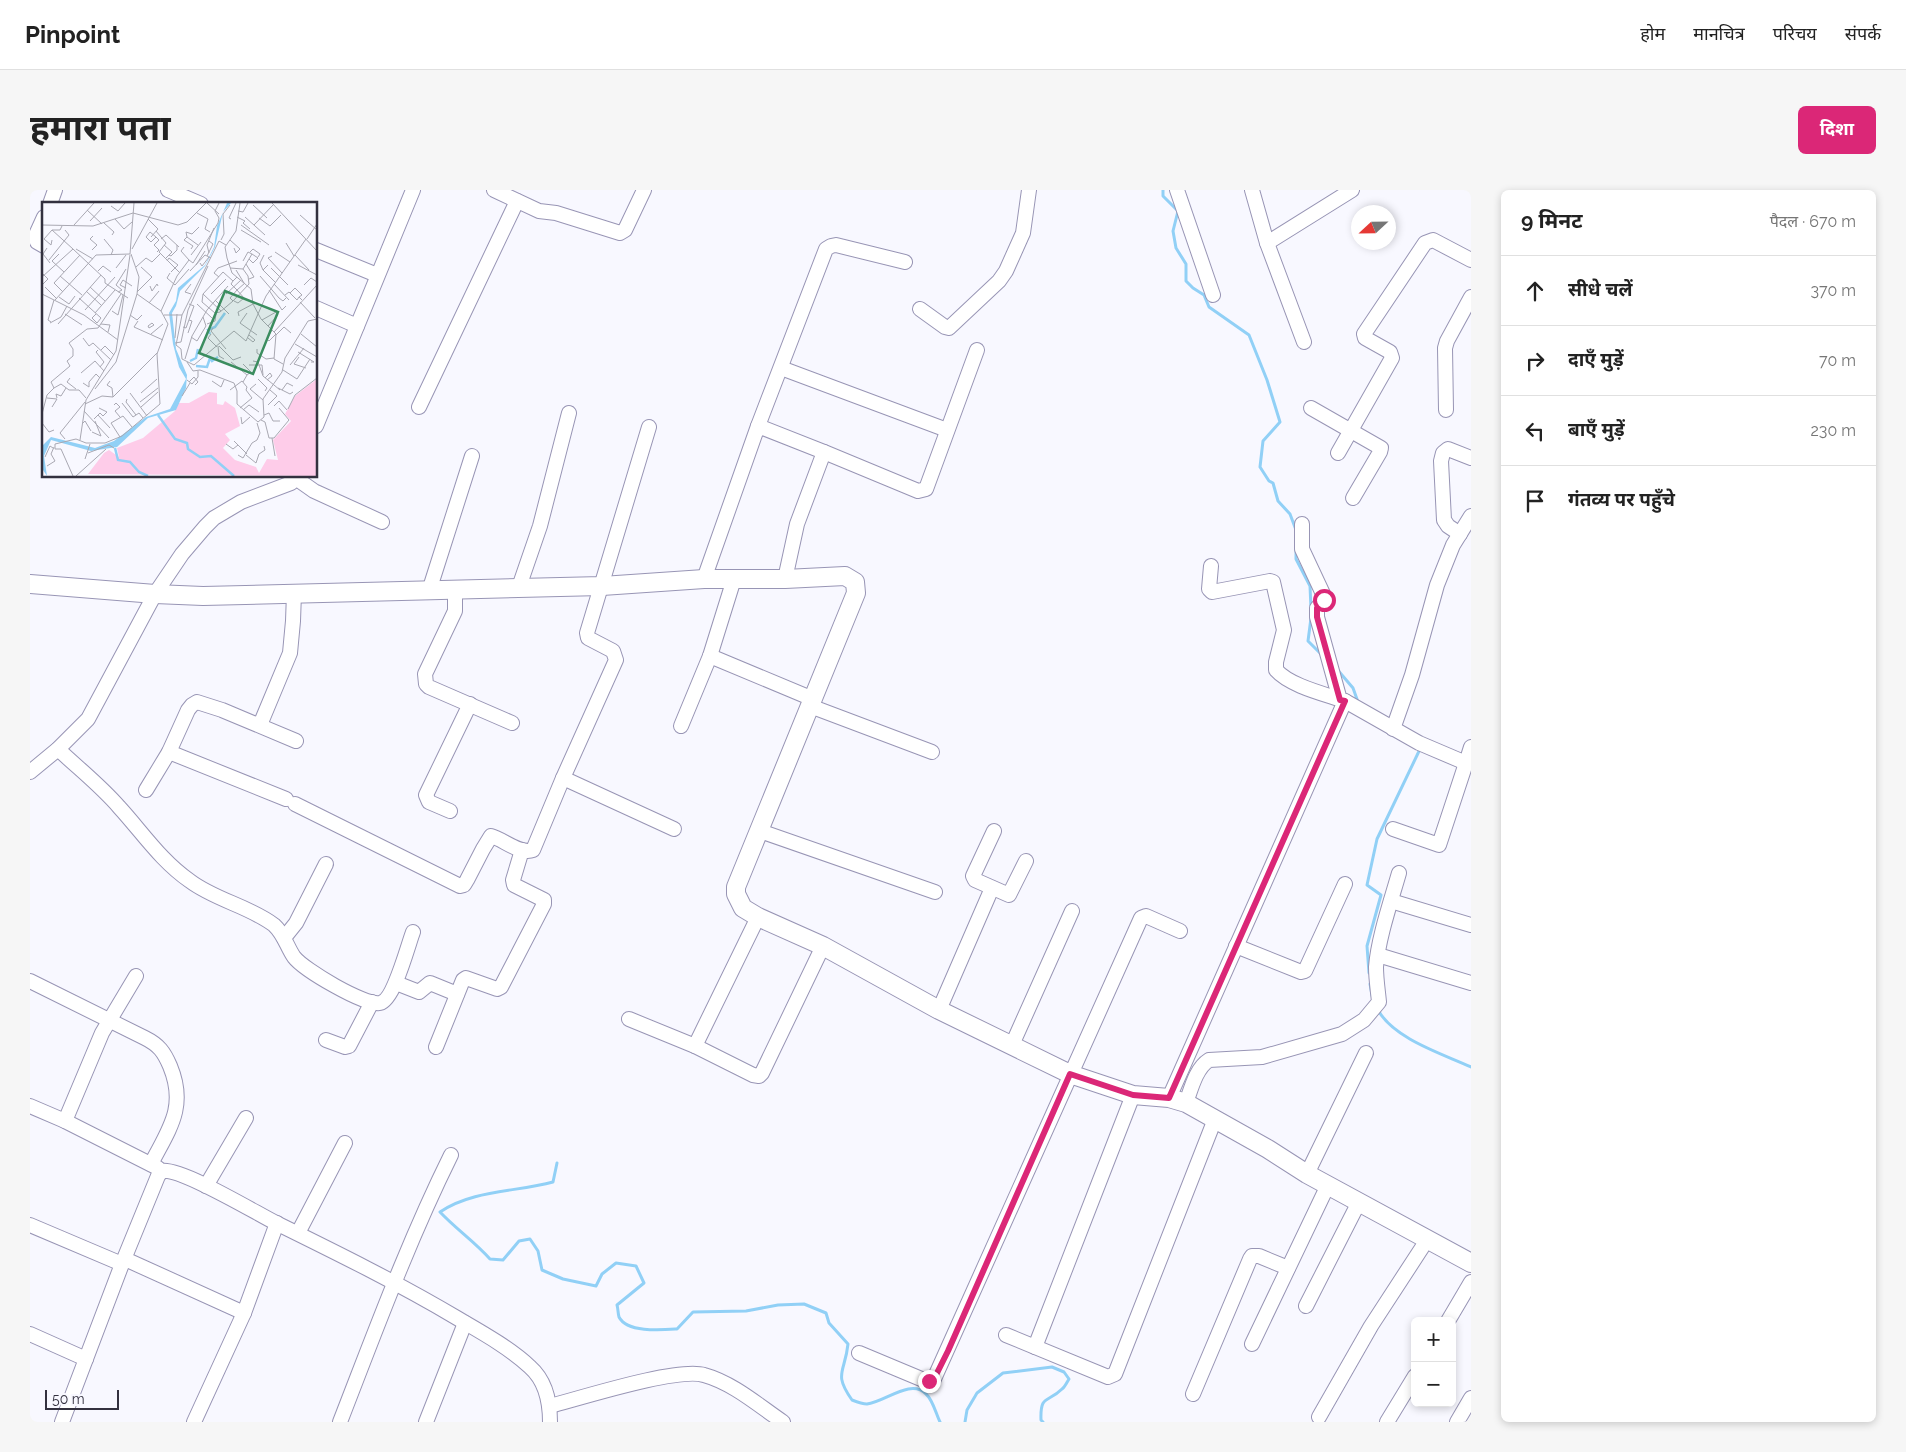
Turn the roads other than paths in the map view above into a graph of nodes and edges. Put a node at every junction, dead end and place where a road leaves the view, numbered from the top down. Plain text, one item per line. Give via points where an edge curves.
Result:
1 (55, 190) edge
2 (168, 190) edge
3 (413, 190) edge
4 (494, 190) edge
5 (644, 190) edge
6 (1030, 190) edge
7 (1177, 190) edge
8 (1252, 190) edge
9 (1352, 190) edge
10 (517, 201) junction
11 (51, 202) edge
12 (197, 202) edge
13 (42, 223) edge
14 (36, 242) edge
15 (1267, 243) junction
16 (318, 251) edge
17 (1471, 260) edge
18 (905, 262) dead end
19 (377, 274) junction
20 (1213, 295) dead end
21 (1471, 297) edge
22 (318, 309) edge
23 (920, 310) dead end
24 (357, 326) junction
25 (1304, 342) dead end
26 (977, 350) dead end
27 (781, 368) junction
28 (419, 407) dead end
29 (1310, 408) dead end
30 (1446, 410) dead end
31 (569, 413) dead end
32 (318, 421) edge
33 (758, 426) junction
34 (649, 427) dead end
35 (947, 430) junction
36 (1351, 431) junction
37 (824, 452) junction
38 (1338, 453) dead end
39 (472, 456) dead end
40 (1471, 458) edge
41 (298, 478) edge
42 (1353, 498) dead end
43 (382, 522) dead end
44 (1302, 524) dead end
45 (1467, 528) edge
46 (1211, 566) dead end
47 (704, 579) junction
48 (734, 579) junction
49 (786, 579) junction
50 (30, 584) edge
51 (602, 586) junction
52 (519, 587) junction
53 (455, 590) junction
54 (429, 591) junction
55 (294, 593) junction
56 (155, 594) junction
57 (710, 656) junction
58 (1342, 700) junction
59 (812, 702) junction
60 (470, 704) junction
61 (512, 723) dead end
62 (260, 725) junction
63 (681, 726) dead end
64 (1394, 728) junction
65 (296, 741) dead end
66 (1471, 747) edge
67 (58, 750) junction
68 (169, 752) junction
69 (932, 752) dead end
70 (1466, 763) junction
71 (30, 772) edge
72 (563, 778) junction
73 (146, 790) dead end
74 (450, 811) dead end
75 (674, 829) dead end
76 (1393, 829) dead end
77 (760, 831) junction
78 (994, 831) dead end
79 (522, 850) junction
80 (1026, 861) dead end
81 (326, 864) dead end
82 (1399, 873) dead end
83 (1345, 884) dead end
84 (992, 888) junction
85 (935, 892) dead end
86 (1391, 901) junction
87 (1072, 911) dead end
88 (758, 917) junction
89 (1471, 925) edge
90 (1180, 931) dead end
91 (413, 932) dead end
92 (284, 938) junction
93 (823, 946) junction
94 (1236, 946) junction
95 (1378, 955) junction
96 (136, 976) dead end
97 (30, 981) edge
98 (396, 982) junction
99 (1471, 983) edge
100 (457, 994) junction
101 (372, 1002) junction
102 (939, 1010) junction
103 (108, 1020) junction
104 (629, 1020) dead end
105 (326, 1040) dead end
106 (1012, 1045) junction
107 (436, 1046) dead end
108 (695, 1046) junction
109 (1366, 1053) dead end
110 (1070, 1074) junction
111 (1133, 1095) junction
112 (1177, 1100) junction
113 (30, 1106) edge
114 (246, 1118) dead end
115 (1216, 1118) junction
116 (65, 1122) junction
117 (345, 1143) dead end
118 (451, 1156) dead end
119 (157, 1168) junction
120 (1307, 1174) junction
121 (1328, 1185) junction
122 (206, 1186) junction
123 (1359, 1202) junction
124 (277, 1224) junction
125 (30, 1226) edge
126 (298, 1233) junction
127 (1427, 1240) junction
128 (124, 1261) junction
129 (1471, 1263) edge
130 (1288, 1268) junction
131 (394, 1282) junction
132 (1471, 1282) edge
133 (1306, 1306) dead end
134 (244, 1313) junction
135 (1450, 1317) edge
136 (465, 1322) junction
137 (30, 1334) edge
138 (1006, 1335) dead end
139 (1252, 1344) dead end
140 (1035, 1347) junction
141 (859, 1354) dead end
142 (86, 1359) junction
143 (1411, 1383) edge
144 (1193, 1394) dead end
145 (1471, 1398) edge
146 (550, 1406) junction
147 (1319, 1416) dead end
148 (62, 1422) edge
149 (194, 1422) edge
150 (340, 1422) edge
151 (426, 1422) edge
152 (550, 1422) edge
153 (783, 1422) edge
154 (1388, 1422) edge
155 (1457, 1422) edge

1 - 11 street
2 - 12 street
3 - 19 street
4 - 10 street
5 - 10 street via 626,230 621,233 539,211
6 - 23 street via 1023,233 999,281 949,328
7 - 20 street
8 - 15 street
9 - 15 street
10 - 28 street
13 - 14 street
15 - 25 street
16 - 19 street
17 - 36 street via 1433,240 1425,243 1364,334 1365,338 1390,352 1392,358
18 - 27 street via 836,245 828,247
19 - 24 street
21 - 30 street via 1445,348
22 - 24 street
24 - 32 street
26 - 35 street
27 - 33 street
27 - 35 street
29 - 36 street
31 - 52 street via 540,526
33 - 37 street
33 - 47 street
34 - 51 street
35 - 37 street via 926,489 921,492
36 - 38 street
36 - 42 street via 1378,445 1381,450
37 - 49 street via 797,524
39 - 54 street
40 - 45 street via 1448,449 1441,461 1444,520 1448,526
41 - 43 street via 314,491
41 - 56 street via 241,502 214,518 182,554
44 - 58 street via 1302,549 1324,596 1316,613
45 - 64 street via 1454,545 1437,585
46 - 58 street via 1208,585 1212,592 1274,582 1284,630 1276,670 1311,690
47 - 48 main road
47 - 51 main road
48 - 49 main road
48 - 57 street
49 - 59 main road via 845,576 856,586
50 - 56 main road
51 - 52 main road
51 - 72 street via 587,635 613,651 616,660
52 - 53 main road
53 - 54 main road
53 - 60 street via 455,611 424,680 429,687
54 - 55 main road
55 - 56 main road
55 - 62 street via 290,653
56 - 67 street via 88,719
57 - 59 street
57 - 63 street
58 - 64 street
58 - 94 street
59 - 69 street
59 - 77 main road
60 - 61 street
60 - 74 street via 426,795 429,802
62 - 65 street
62 - 68 street via 197,702 188,710
64 - 70 street via 1421,744
66 - 70 street
67 - 71 street
67 - 92 street via 118,805 146,841 190,882 259,916 274,925
68 - 73 street
68 - 79 street via 290,801 460,886 467,880 491,836
70 - 76 street via 1440,844
72 - 75 street
72 - 79 street via 534,849 529,852
77 - 85 street
77 - 88 main road via 736,887 743,908
78 - 84 street via 973,876
79 - 100 street via 514,886 544,900 544,904 501,987 496,989 466,978
80 - 84 street via 1010,894
81 - 92 street via 296,923
82 - 86 street
83 - 94 street via 1305,971
84 - 102 street
86 - 89 street
86 - 95 street
87 - 106 street
88 - 93 main road
88 - 108 street
90 - 110 street via 1146,916 1141,918
91 - 98 street
92 - 101 street via 295,958 306,967 340,989
93 - 102 main road
93 - 108 street via 759,1076
94 - 112 street
95 - 99 street
95 - 112 street via 1379,1002 1357,1025 1342,1034 1262,1058 1209,1060
96 - 103 street
97 - 103 street
98 - 100 street via 418,992 430,983
98 - 101 street via 385,1000
100 - 107 street
101 - 105 street via 349,1046
102 - 106 main road
103 - 116 street
103 - 119 street via 156,1044 166,1056 175,1078 177,1107
104 - 108 street
106 - 110 main road
109 - 120 street
110 - 111 main road
110 - 141 street via 934,1379 926,1381
111 - 112 main road
111 - 140 street
112 - 115 main road
113 - 116 street
114 - 122 street
115 - 120 main road
115 - 140 street via 1115,1374 1108,1377
116 - 119 street
117 - 126 street
118 - 131 street
119 - 122 street
119 - 128 street via 158,1176
120 - 121 main road
121 - 123 main road
121 - 130 street
122 - 124 street
123 - 127 main road
123 - 133 street
124 - 126 street
124 - 134 street
125 - 128 street
126 - 131 street
127 - 129 main road
127 - 147 street via 1371,1326
128 - 134 street
128 - 142 street
130 - 139 street
130 - 144 street via 1252,1256
131 - 136 street
131 - 150 street
132 - 135 street
134 - 149 street
136 - 146 street via 530,1367 546,1392
136 - 151 street
137 - 142 street
138 - 140 street
142 - 148 street
143 - 154 street
145 - 155 street
146 - 152 street
146 - 153 street via 652,1380 694,1373 730,1386

